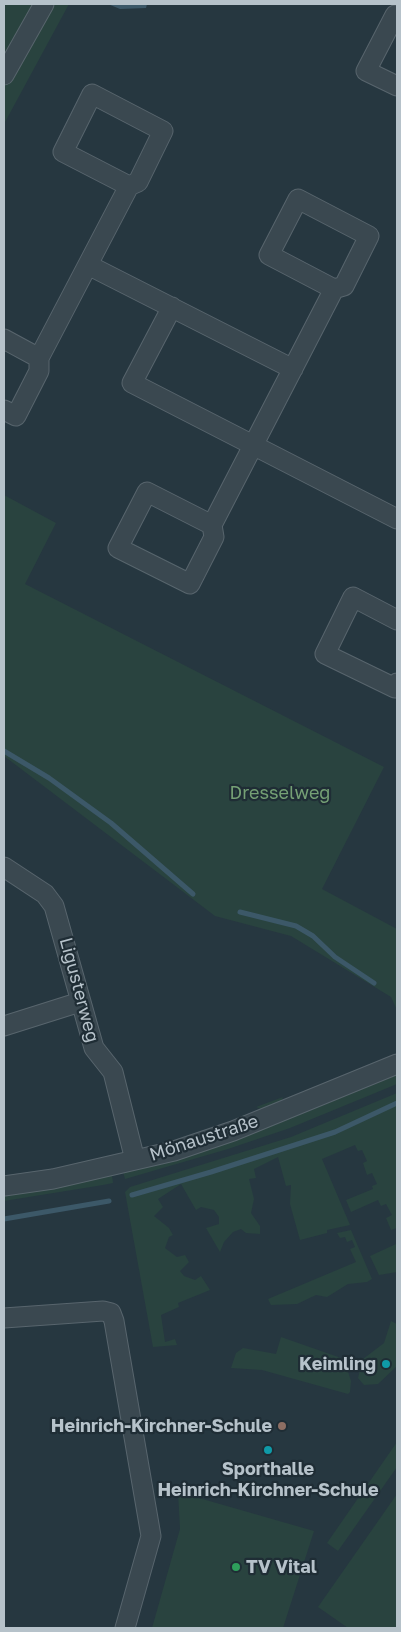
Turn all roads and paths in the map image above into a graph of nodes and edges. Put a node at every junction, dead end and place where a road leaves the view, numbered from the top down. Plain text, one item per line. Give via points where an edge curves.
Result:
1 (44, 4) edge
2 (397, 16) edge
3 (4, 75) edge
4 (397, 86) edge
5 (129, 186) junction
6 (88, 266) junction
7 (334, 289) junction
8 (172, 308) junction
9 (4, 339) edge
10 (39, 358) junction
11 (293, 369) junction
12 (4, 410) edge
13 (254, 445) junction
14 (397, 519) edge
15 (212, 525) junction
16 (397, 620) edge
17 (397, 683) edge
18 (4, 867) edge
19 (80, 1002) junction
20 (4, 1026) edge
21 (397, 1064) edge
22 (134, 1160) junction
23 (4, 1186) edge
24 (4, 1318) edge
25 (125, 1628) edge

1 - 3 street
2 - 4 street via 366,71
5 - 5 street via 63,152 92,94 163,130 138,182
5 - 6 street
6 - 8 street
6 - 10 street
7 - 7 street via 270,255 298,199 369,236 344,286
7 - 11 street
8 - 11 street
8 - 13 street via 132,383
9 - 10 street
10 - 12 street via 39,371 16,416
11 - 13 street
13 - 14 street
13 - 15 street
15 - 15 street via 214,537 190,584 118,548 147,492
16 - 17 street via 353,597 324,654 395,688
18 - 19 street, Ligusterweg via 45,894 54,906
19 - 20 street
19 - 22 street, Ligusterweg via 94,1048 113,1072
21 - 22 street, Mönaustraße via 233,1131 174,1151
22 - 23 street, Mönaustraße via 53,1179
24 - 25 street via 103,1311 111,1314 114,1321 151,1536

